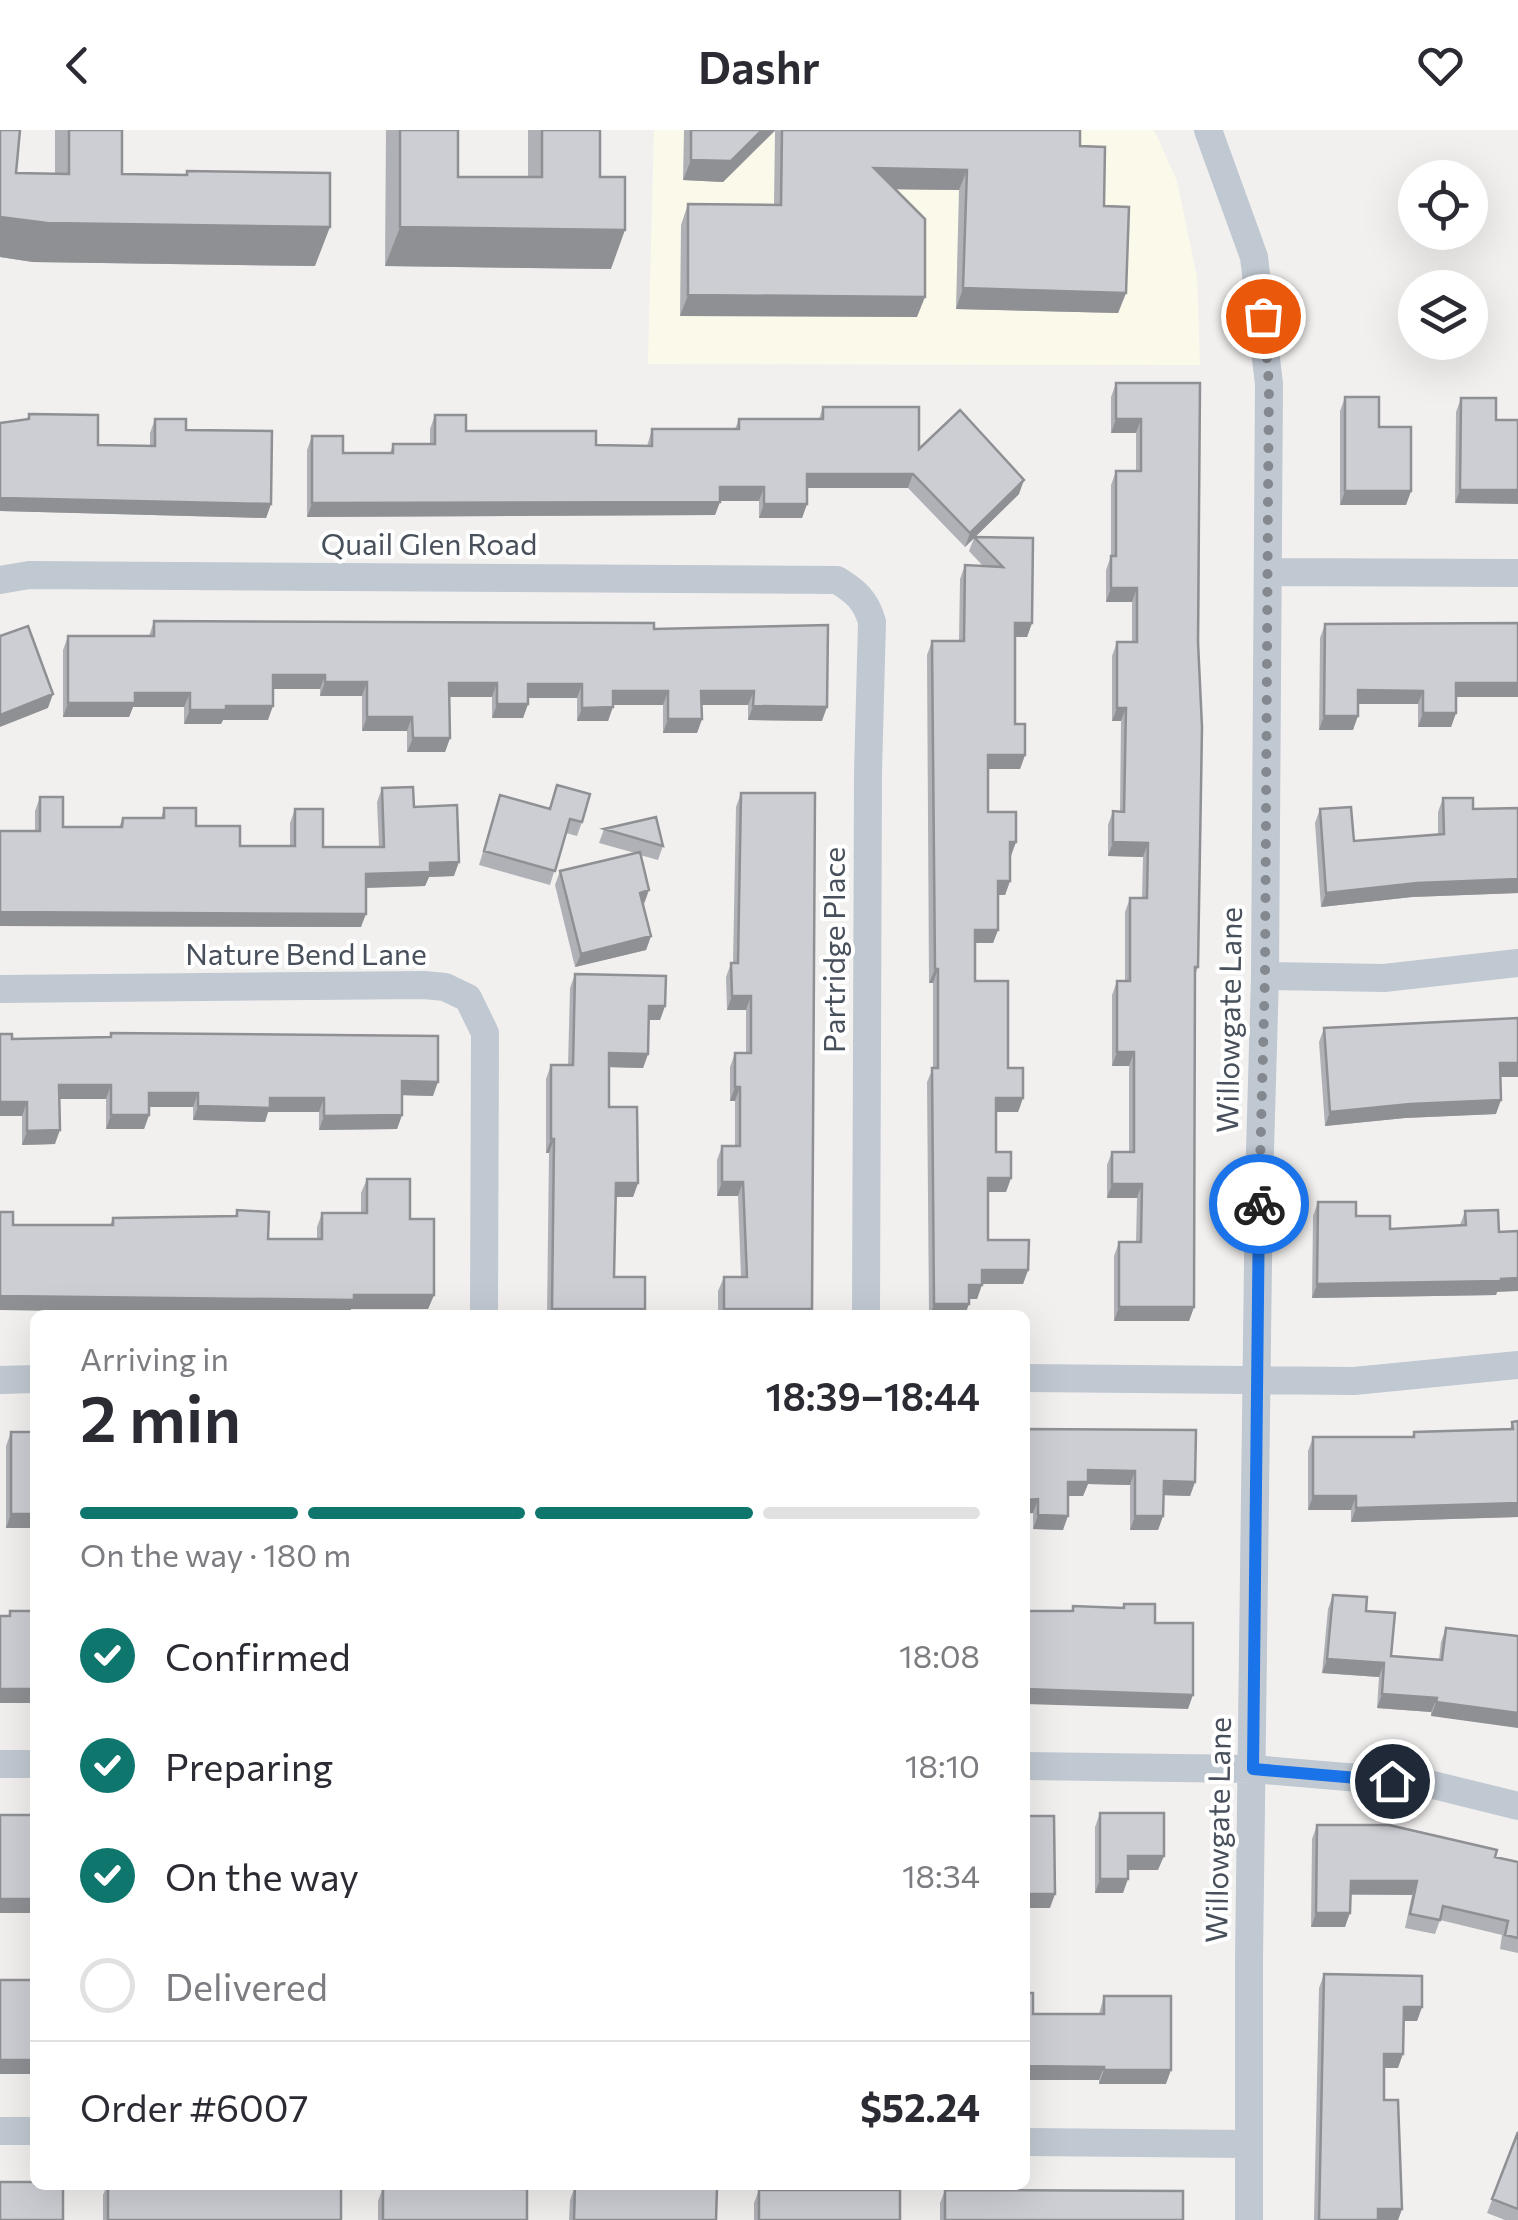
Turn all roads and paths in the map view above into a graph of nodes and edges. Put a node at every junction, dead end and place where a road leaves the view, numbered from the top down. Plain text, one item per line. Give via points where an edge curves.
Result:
1 (1208, 130) edge
2 (1268, 572) junction
3 (1518, 573) edge
4 (0, 580) edge
5 (855, 591) joint
6 (1518, 963) edge
7 (1265, 976) junction
8 (0, 989) edge
9 (484, 1310) edge
10 (866, 1310) edge
11 (1518, 1365) edge
12 (1030, 1378) edge
13 (0, 1380) edge
14 (30, 1380) edge
15 (1256, 1381) junction
16 (0, 1764) edge
17 (30, 1764) edge
18 (1030, 1766) edge
19 (1253, 1769) junction
20 (1518, 1806) edge
21 (0, 2130) edge
22 (30, 2131) edge
23 (1030, 2142) edge
24 (1248, 2144) junction
25 (1249, 2220) edge

1 - 2 street, Willowgate Lane via 1254,257 1263,316
2 - 3 street
2 - 7 street, Willowgate Lane
4 - 5 street, Quail Glen Road via 837,580
5 - 10 street, Partridge Place via 872,622
6 - 7 street via 1384,978
7 - 15 street, Willowgate Lane
8 - 9 street, Nature Bend Lane via 424,985 468,998 485,1033
11 - 15 street via 1354,1381
12 - 15 street
13 - 14 street
15 - 19 street, Willowgate Lane
16 - 17 street
18 - 19 street
19 - 20 street via 1429,1784
19 - 24 street, Willowgate Lane
21 - 22 street
23 - 24 street
24 - 25 street, Willowgate Lane

